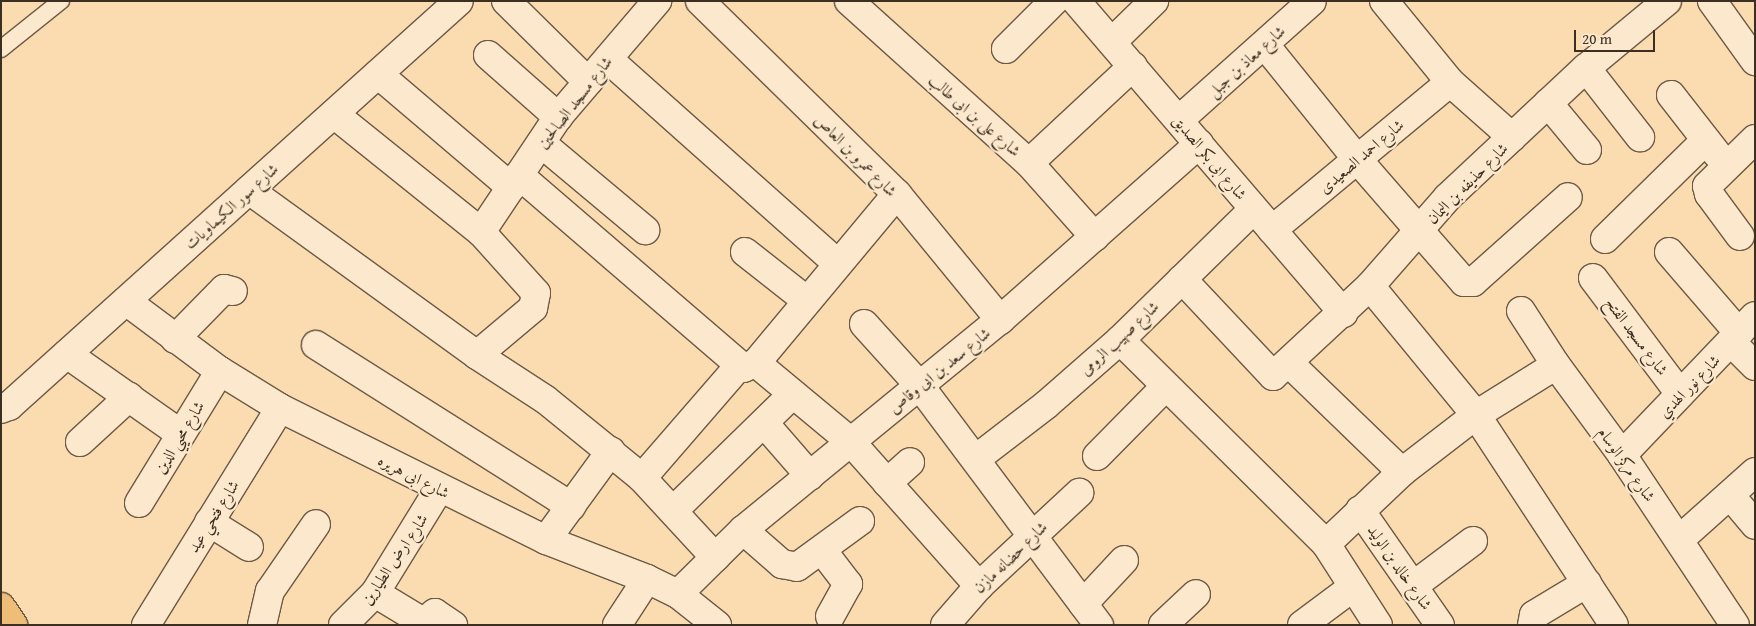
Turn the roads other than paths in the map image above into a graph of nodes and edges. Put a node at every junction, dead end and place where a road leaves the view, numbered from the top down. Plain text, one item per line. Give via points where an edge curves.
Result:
1 (61, 1) edge
2 (458, 1) edge
3 (506, 1) edge
4 (657, 1) edge
5 (700, 1) edge
6 (849, 1) edge
7 (1054, 1) edge
8 (1076, 1) edge
9 (1154, 1) edge
10 (1312, 1) edge
11 (1384, 1) edge
12 (1667, 1) edge
13 (1712, 1) edge
14 (1112, 42) junction
15 (1265, 45) junction
16 (1, 49) edge
17 (1006, 49) dead end
18 (488, 55) dead end
19 (608, 59) junction
20 (1755, 62) edge
21 (1133, 66) junction
22 (1586, 68) junction
23 (378, 74) junction
24 (588, 82) junction
25 (1450, 82) junction
26 (1671, 95) dead end
27 (1548, 103) junction
28 (334, 114) junction
29 (558, 117) junction
30 (1178, 120) junction
31 (1640, 136) dead end
32 (1512, 137) junction
33 (1755, 139) edge
34 (1706, 140) junction
35 (541, 143) junction
36 (1199, 144) junction
37 (1587, 150) dead end
38 (1357, 159) junction
39 (1029, 163) junction
40 (1726, 166) junction
41 (515, 181) junction
42 (249, 190) junction
43 (897, 194) junction
44 (1568, 197) dead end
45 (1254, 209) junction
46 (645, 230) dead end
47 (1272, 230) junction
48 (480, 232) junction
49 (1421, 232) junction
50 (1740, 236) dead end
51 (1095, 237) junction
52 (1605, 239) dead end
53 (745, 252) dead end
54 (1669, 252) dead end
55 (837, 263) junction
56 (1593, 278) dead end
57 (1182, 279) junction
58 (1370, 286) junction
59 (233, 291) dead end
60 (806, 300) junction
61 (126, 301) junction
62 (1521, 311) dead end
63 (1343, 313) junction
64 (1000, 320) junction
65 (864, 324) dead end
66 (1741, 330) edge
67 (175, 339) junction
68 (1120, 340) junction
69 (316, 345) dead end
70 (67, 354) junction
71 (477, 355) junction
72 (748, 365) junction
73 (1556, 365) junction
74 (1755, 366) edge
75 (1282, 369) junction
76 (220, 371) junction
77 (920, 386) junction
78 (1166, 386) junction
79 (794, 394) junction
80 (1680, 394) junction
81 (129, 397) junction
82 (280, 408) junction
83 (1, 409) edge
84 (1476, 415) junction
85 (764, 423) junction
86 (181, 434) junction
87 (80, 442) dead end
88 (851, 442) junction
89 (611, 451) junction
90 (1622, 454) junction
91 (1097, 456) dead end
92 (976, 458) junction
93 (910, 462) dead end
94 (1402, 472) junction
95 (1755, 472) edge
96 (810, 476) junction
97 (642, 478) junction
98 (887, 483) junction
99 (439, 490) junction
100 (1079, 493) dead end
101 (1730, 494) junction
102 (139, 503) dead end
103 (571, 506) junction
104 (674, 510) junction
105 (1360, 510) junction
106 (860, 521) dead end
107 (209, 522) junction
108 (316, 524) dead end
109 (1755, 525) edge
110 (743, 530) junction
111 (1033, 535) junction
112 (546, 540) junction
113 (1679, 540) junction
114 (1474, 541) dead end
115 (1326, 544) junction
116 (249, 547) dead end
117 (822, 550) junction
118 (716, 557) junction
119 (1124, 560) dead end
120 (647, 579) junction
121 (1587, 582) junction
122 (979, 586) junction
123 (1413, 586) junction
124 (1353, 587) junction
125 (375, 593) junction
126 (678, 594) junction
127 (1196, 594) dead end
128 (1, 607) edge
129 (1091, 614) edge
130 (830, 616) dead end
131 (1732, 622) edge
132 (421, 623) edge
133 (13, 625) edge
134 (146, 625) edge
135 (262, 625) edge
136 (343, 625) edge
137 (453, 625) edge
138 (618, 625) edge
139 (716, 625) edge
140 (945, 625) edge
141 (1163, 625) edge
142 (1302, 625) edge
143 (1378, 625) edge
144 (1440, 625) edge
145 (1532, 625) edge
146 (1614, 625) edge

1 - 16 lane
2 - 23 street, شارع سور الكيماويات
3 - 24 street
4 - 19 street, شارع مسجد الصالحين
5 - 43 street, شارع عمرو بن العاص
6 - 39 street, شارع على بن ابى طالب
7 - 17 street
8 - 14 street, شارع ابى بكر الصديق
9 - 14 street
10 - 15 street, شارع معاذ بن جبل
11 - 25 street
12 - 22 street, شارع حذيفه بن اليمان
13 - 20 street
14 - 21 street, شارع ابى بكر الصديق
15 - 30 street, شارع معاذ بن جبل
15 - 38 street
18 - 29 street
19 - 24 street, شارع مسجد الصالحين
19 - 55 street
21 - 30 street, شارع ابى بكر الصديق
21 - 39 street
22 - 27 street, شارع حذيفه بن اليمان
22 - 31 street
23 - 28 street, شارع سور الكيماويات
23 - 41 street
24 - 29 street, شارع مسجد الصالحين
25 - 32 street
25 - 38 street, شارع احمد الصعيدى
26 - 34 street
27 - 32 street, شارع حذيفه بن اليمان
27 - 37 street
28 - 42 street, شارع سور الكيماويات
28 - 48 street
29 - 35 street, شارع مسجد الصالحين
30 - 36 street, شارع ابى بكر الصديق
32 - 49 street, شارع حذيفه بن اليمان via 1448,197
33 - 40 street
34 - 40 street
34 - 52 street
35 - 41 street, شارع مسجد الصالحين
35 - 46 street
36 - 45 street, شارع ابى بكر الصديق
36 - 51 street, شارع سعد بن ابى وقاص
38 - 47 street, شارع احمد الصعيدى
38 - 49 street
39 - 51 street, شارع على بن ابى طالب
40 - 50 street via 1709,182 1707,190
41 - 48 street, شارع مسجد الصالحين
41 - 72 street
42 - 61 street, شارع سور الكيماويات
42 - 71 street
43 - 55 street
43 - 64 street, شارع عمرو بن العاص
44 - 49 street via 1468,283
45 - 47 street, شارع ابى بكر الصديق
45 - 57 street, شارع صهيب الرومى
47 - 63 street, شارع ابى بكر الصديق
48 - 71 street via 532,286 537,301 533,308
49 - 58 street, شارع حذيفه بن اليمان
51 - 64 street, شارع سعد بن ابى وقاص
53 - 60 street
54 - 66 street
55 - 60 street
56 - 80 street, شارع مسجد الفتح
57 - 68 street, شارع صهيب الرومى
57 - 75 street via 1270,375
58 - 63 street, شارع حذيفه بن اليمان
58 - 84 street
59 - 67 street via 224,288
60 - 72 street
61 - 67 street, شارع ابى هريره
61 - 70 street, شارع سور الكيماويات
62 - 73 street, شارع مركز الوسام
63 - 75 street, شارع حذيفه بن اليمان
64 - 77 street, شارع سعد بن ابى وقاص
65 - 77 street
66 - 74 street
66 - 80 street, شارع نور الهدي
67 - 76 street, شارع ابى هريره
68 - 78 street
68 - 92 street, شارع صهيب الرومى via 1047,404
69 - 103 street
70 - 81 street
70 - 83 street, شارع سور الكيماويات via 9,406
71 - 89 street via 546,400
72 - 79 street
72 - 97 street
73 - 84 street
73 - 90 street, شارع مركز الوسام
75 - 94 street
76 - 82 street, شارع ابى هريره
76 - 86 street, شارع محيي الدين
77 - 88 street, شارع سعد بن ابى وقاص
77 - 92 street
78 - 91 street
78 - 115 street
79 - 85 street
79 - 88 street
80 - 90 street, شارع نور الهدي
81 - 86 street
81 - 87 street
82 - 99 street, شارع ابى هريره
82 - 107 street, شارع فتحي عيد
84 - 94 street
84 - 121 street
85 - 96 street
85 - 104 street
86 - 102 street, شارع محيي الدين
88 - 96 street, شارع سعد بن ابى وقاص
88 - 98 street
89 - 97 street
89 - 103 street
90 - 113 street, شارع مركز الوسام
92 - 111 street
93 - 98 street
94 - 105 street
95 - 101 street
96 - 110 street, شارع سعد بن ابى وقاص
97 - 104 street
98 - 122 street
99 - 112 street, شارع ابى هريره
99 - 125 street, شارع ارض الطيارين
100 - 111 street, شارع حضانه مازن
101 - 109 street
101 - 113 street
103 - 112 street
104 - 118 street
105 - 115 street
105 - 123 street, شارع خالد بن الوليد
106 - 117 street
107 - 116 street
107 - 134 street, شارع فتحي عيد
108 - 135 street via 270,591
110 - 117 street via 789,567 804,565
110 - 118 street, شارع سعد بن ابى وقاص
111 - 122 street, شارع حضانه مازن
111 - 129 street
112 - 120 street, شارع ابى هريره
113 - 131 street, شارع مركز الوسام
114 - 123 street
115 - 124 street
117 - 130 street via 848,584
118 - 126 street, شارع سعد بن ابى وقاص
119 - 129 street
120 - 126 street, شارع ابى هريره
120 - 138 street
121 - 145 street via 1534,615
121 - 146 street
122 - 140 street, شارع حضانه مازن
123 - 144 street, شارع خالد بن الوليد
124 - 142 street
124 - 143 street
125 - 132 street
125 - 136 street, شارع ارض الطيارين
126 - 139 street, شارع ابى هريره
127 - 141 street
128 - 133 main road
132 - 137 street via 435,613

